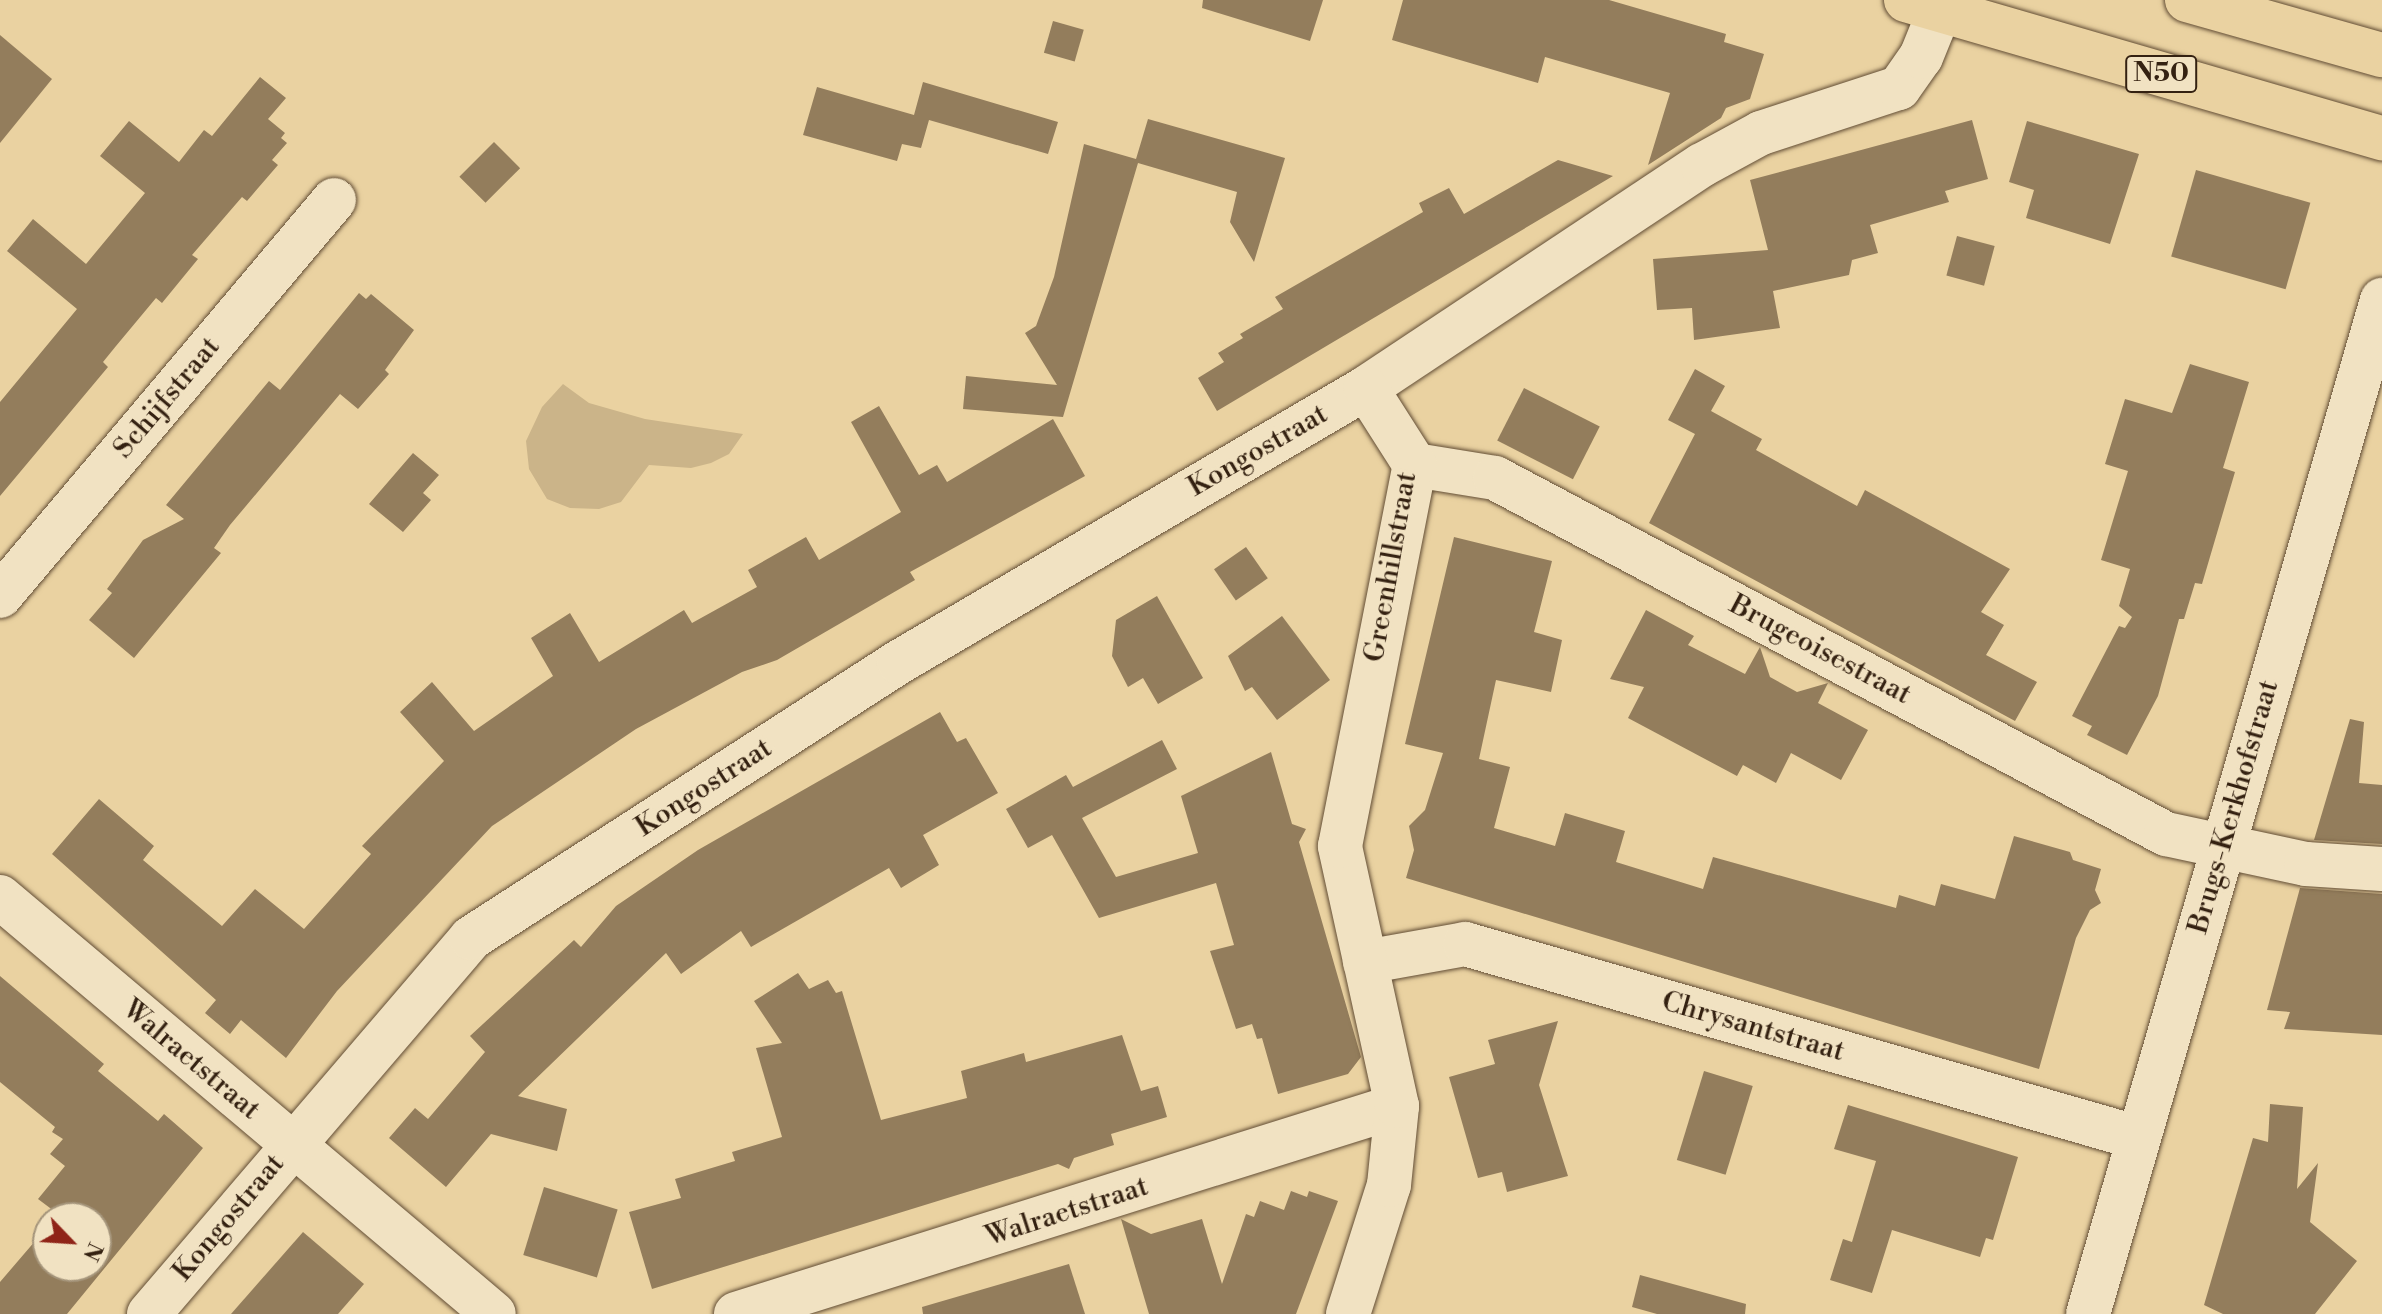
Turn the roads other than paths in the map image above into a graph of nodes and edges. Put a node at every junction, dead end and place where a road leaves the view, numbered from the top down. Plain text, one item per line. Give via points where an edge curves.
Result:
1 (2187, 0) edge
2 (1930, 3) edge
3 (2382, 55) edge
4 (2382, 138) edge
5 (334, 200) dead end
6 (2382, 300) edge
7 (1366, 388) junction
8 (1415, 465) junction
9 (0, 596) edge
10 (2222, 848) junction
11 (2382, 869) edge
12 (0, 897) edge
13 (1365, 962) junction
14 (1397, 1106) junction
15 (2139, 1138) junction
16 (291, 1144) junction
17 (149, 1314) edge
18 (494, 1314) edge
19 (736, 1314) edge
20 (1348, 1314) edge
21 (2088, 1314) edge

1 - 3 main road
2 - 4 main road, N50
2 - 7 street via 1921,57 1899,88 1761,133 1702,165
5 - 9 street, Schijfstraat
6 - 10 street, Brugs-Kerkhofstraat
7 - 8 street, Greenhillstraat
7 - 16 street, Kongostraat via 899,662 471,938
8 - 10 street, Brugeoisestraat via 1495,478 2166,834
8 - 13 street, Greenhillstraat via 1340,846
10 - 11 street, Brugeoisestraat via 2306,864
10 - 15 street, Brugs-Kerkhofstraat
12 - 16 street, Walraetstraat
13 - 14 street, Greenhillstraat
13 - 15 street, Chrysantstraat via 1465,944
14 - 19 street, Walraetstraat
14 - 20 street, Greenhillstraat via 1389,1185
15 - 21 street, Brugs-Kerkhofstraat
16 - 17 street, Kongostraat
16 - 18 street, Walraetstraat

